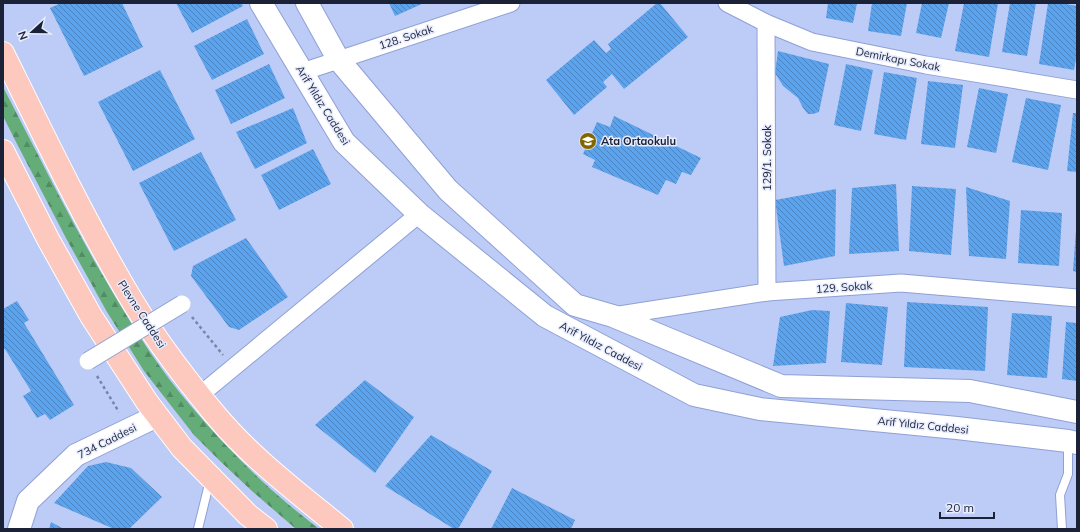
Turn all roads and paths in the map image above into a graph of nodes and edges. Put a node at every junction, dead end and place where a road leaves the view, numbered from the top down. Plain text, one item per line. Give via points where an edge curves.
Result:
1 (261, 3) edge
2 (307, 3) edge
3 (511, 3) edge
4 (727, 3) edge
5 (766, 23) junction
6 (3, 53) edge
7 (338, 59) junction
8 (302, 72) junction
9 (1077, 90) edge
10 (3, 151) edge
11 (419, 214) junction
12 (767, 292) junction
13 (1077, 298) edge
14 (182, 304) dead end
15 (613, 316) junction
16 (198, 327) dead end
17 (88, 362) dead end
18 (233, 367) junction
19 (101, 383) dead end
20 (200, 395) junction
21 (1077, 412) edge
22 (157, 416) junction
23 (130, 429) junction
24 (1072, 442) edge
25 (210, 477) junction
26 (19, 529) edge
27 (198, 529) edge
28 (266, 529) edge
29 (342, 529) edge
30 (1062, 529) edge

1 - 8 main road, Arif Yıldız Caddesi
2 - 7 main road
3 - 7 street, 128. Sokak
4 - 5 street, Demirkapı Sokak
5 - 9 street, Demirkapı Sokak via 812,42 926,65
5 - 12 street, 129/1. Sokak
6 - 20 main road, Plevne Caddesi via 80,207 124,287 164,349
7 - 8 street, 128. Sokak
7 - 15 main road via 448,190 575,305
8 - 11 main road, Arif Yıldız Caddesi via 344,142
10 - 22 main road via 91,316
11 - 18 street
11 - 24 main road, Arif Yıldız Caddesi via 545,316 694,395 760,409
12 - 13 street, 129. Sokak via 901,283
12 - 15 street, 129. Sokak
14 - 17 street, bridge
15 - 21 main road via 781,386 970,390
16 - 18 path
18 - 20 street
19 - 23 path
20 - 29 main road, Plevne Caddesi via 261,463
22 - 23 main road, 734 Caddesi
22 - 25 main road via 182,448
23 - 26 main road, 734 Caddesi via 76,455 28,501
24 - 30 lane via 1068,474 1060,495
25 - 27 lane
25 - 28 main road

